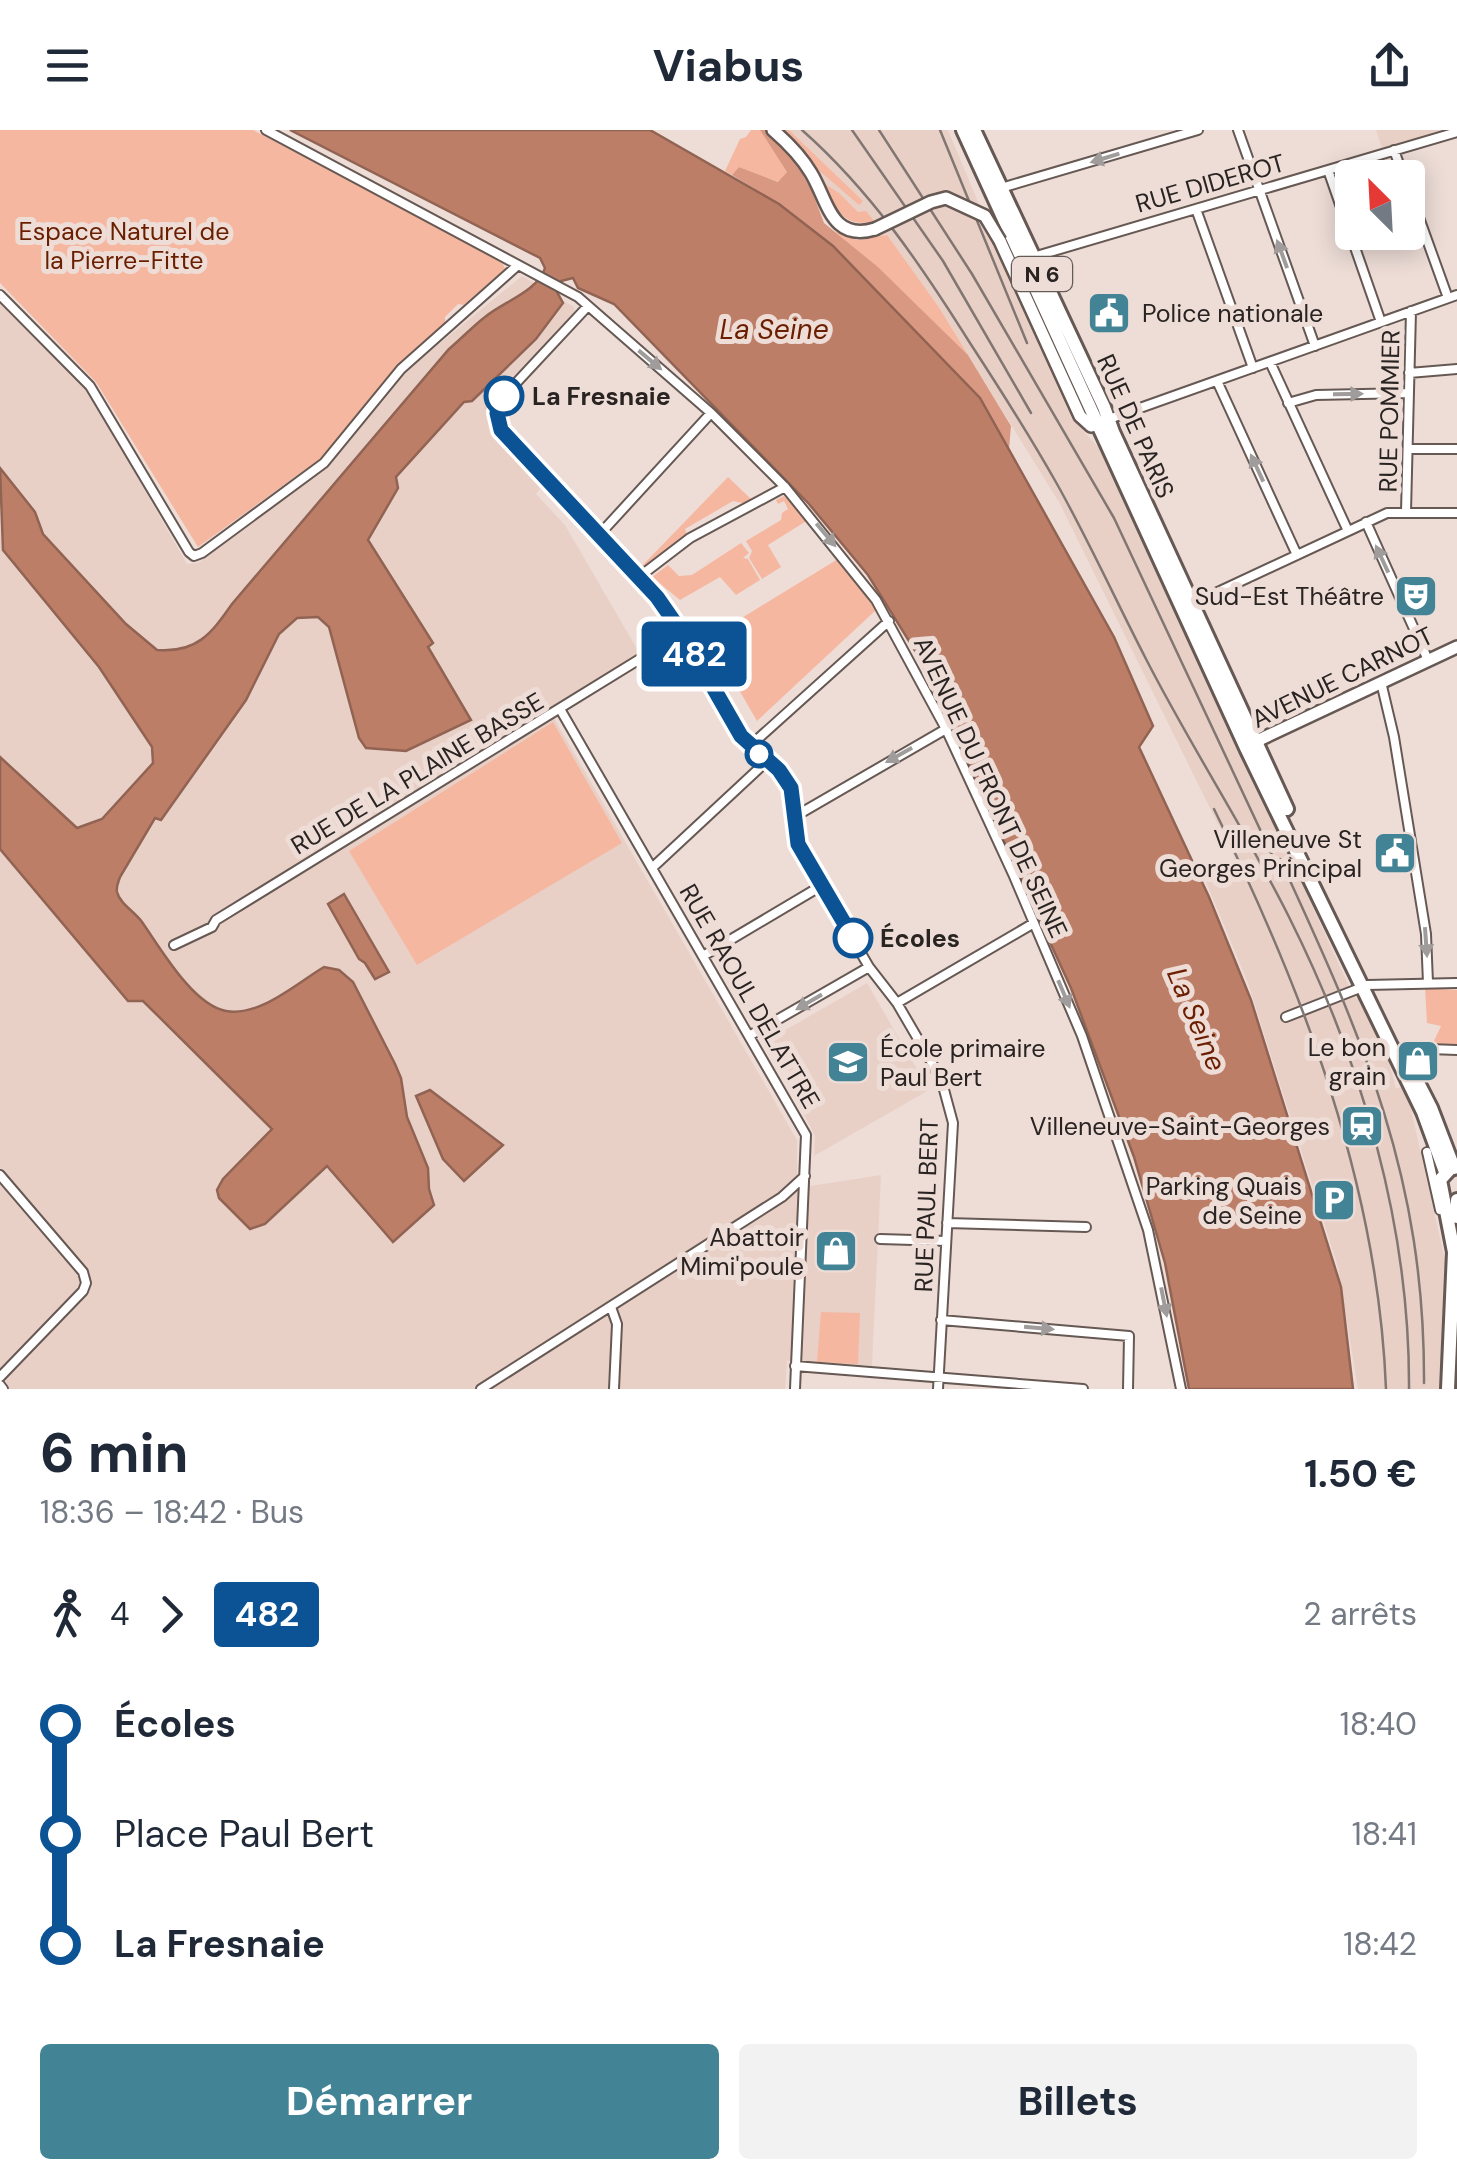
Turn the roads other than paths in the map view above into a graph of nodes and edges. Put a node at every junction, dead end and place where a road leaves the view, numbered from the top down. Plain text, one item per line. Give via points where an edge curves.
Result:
1 (266, 130) edge
2 (773, 130) edge
3 (963, 130) edge
4 (974, 130) edge
5 (1198, 130) edge
6 (1238, 130) edge
7 (1457, 132) edge
8 (1394, 150) junction
9 (1398, 160) edge
10 (1328, 170) junction
11 (1001, 188) junction
12 (1259, 189) junction
13 (1196, 209) junction
14 (1425, 228) edge
15 (1033, 257) junction
16 (518, 265) junction
17 (0, 295) edge
18 (1452, 296) edge
19 (588, 307) junction
20 (1411, 311) junction
21 (1381, 322) junction
22 (1315, 346) junction
23 (1270, 362) junction
24 (1253, 368) junction
25 (1457, 370) edge
26 (1410, 373) junction
27 (1217, 381) junction
28 (1409, 393) junction
29 (1288, 402) junction
30 (712, 413) junction
31 (1102, 422) junction
32 (1408, 449) junction
33 (1457, 449) edge
34 (785, 487) junction
35 (1406, 512) junction
36 (1457, 512) edge
37 (1366, 522) junction
38 (1348, 530) junction
39 (600, 534) junction
40 (1297, 555) junction
41 (639, 578) junction
42 (1192, 604) junction
43 (889, 621) junction
44 (682, 633) junction
45 (1457, 647) edge
46 (1428, 660) junction
47 (1381, 682) junction
48 (560, 710) junction
49 (946, 728) junction
50 (750, 746) junction
51 (1251, 746) junction
52 (768, 761) junction
53 (794, 817) junction
54 (652, 868) junction
55 (821, 886) junction
56 (1034, 923) junction
57 (174, 946) dead end
58 (703, 956) junction
59 (869, 967) junction
60 (1428, 982) junction
61 (1457, 983) edge
62 (1364, 986) junction
63 (896, 1003) junction
64 (1286, 1017) dead end
65 (749, 1036) junction
66 (1401, 1048) junction
67 (1457, 1050) edge
68 (1427, 1152) dead end
69 (0, 1175) edge
70 (805, 1176) junction
71 (1445, 1177) edge
72 (1457, 1197) edge
73 (1452, 1222) edge
74 (948, 1223) junction
75 (1086, 1227) dead end
76 (880, 1238) dead end
77 (946, 1241) junction
78 (611, 1308) junction
79 (942, 1320) junction
80 (796, 1366) junction
81 (879, 1374) junction
82 (0, 1377) edge
83 (939, 1377) junction
84 (481, 1389) edge
85 (614, 1389) edge
86 (794, 1389) edge
87 (878, 1389) edge
88 (938, 1389) edge
89 (1083, 1389) edge
90 (1128, 1389) edge
91 (1181, 1389) edge
92 (1448, 1389) edge

1 - 16 street
2 - 31 main road, bridge via 806,166 836,222 854,232 946,198 985,216 1080,416 1085,423
3 - 31 main road, RUE DE PARIS / N 6
4 - 11 main road, RUE DE PARIS / N 6
5 -> 11 street
6 - 12 street
7 - 8 street, RUE DIDEROT
8 - 9 street
8 - 10 street, RUE DIDEROT
10 - 12 street, RUE DIDEROT
10 - 21 street
11 - 15 main road, RUE DE PARIS / N 6
12 - 13 street, RUE DIDEROT
22 -> 12 street
13 - 15 street, RUE DIDEROT
13 - 24 street
14 - 18 street
15 - 31 main road, RUE DE PARIS / N 6
16 - 17 street via 402,369 324,463 194,556 90,386
16 - 19 street, AVENUE DU FRONT DE SEINE
18 - 20 street
19 -> 30 street, AVENUE DU FRONT DE SEINE
19 - 39 street, RUE PAUL BERT via 503,397 497,420
20 - 21 street
20 - 26 street, RUE POMMIER
21 - 22 street
22 - 23 street
23 - 24 street
23 - 29 street
24 - 27 street
25 - 26 street
26 - 28 street, RUE POMMIER
27 - 31 street
40 -> 27 street
29 -> 28 street
28 - 32 street, RUE POMMIER
29 - 38 street
30 - 34 street, AVENUE DU FRONT DE SEINE
30 - 39 street
31 - 42 main road, RUE DE PARIS / N 6
31 - 51 main road, RUE DE PARIS / N 6
32 - 33 street
32 - 35 street, RUE POMMIER
34 - 41 street via 690,538
34 -> 43 street, AVENUE DU FRONT DE SEINE
35 - 36 street
35 - 37 street
37 - 38 street
46 -> 37 street
38 - 40 street
39 - 41 street, RUE PAUL BERT
40 - 42 street
41 - 44 street, RUE PAUL BERT
42 - 51 main road, RUE DE PARIS / N 6
43 - 49 street, AVENUE DU FRONT DE SEINE
43 - 50 street
44 - 48 street, RUE DE LA PLAINE BASSE
44 - 50 street, RUE PAUL BERT
45 - 46 main road, AVENUE CARNOT
46 - 47 main road, AVENUE CARNOT
47 - 51 main road, AVENUE CARNOT
47 -> 60 street via 1426,934
48 - 54 street, RUE RAOUL DELATTRE
48 - 57 street, RUE DE LA PLAINE BASSE
49 -> 53 street
49 - 56 street, AVENUE DU FRONT DE SEINE
50 - 52 street, RUE PAUL BERT
51 - 62 main road, N 6
52 - 53 street, RUE PAUL BERT via 791,788
52 - 54 street
53 - 55 street, RUE PAUL BERT via 798,844
54 - 58 street, RUE RAOUL DELATTRE
55 - 58 street
55 - 59 street, RUE PAUL BERT
56 - 63 street
56 -> 91 street, AVENUE DU FRONT DE SEINE via 1082,1036 1148,1230
58 - 65 street, RUE RAOUL DELATTRE
59 - 63 street, RUE PAUL BERT
59 -> 65 street
60 - 61 street
60 - 62 street
62 - 64 street
62 - 66 main road, N 6
62 - 71 main road, N 6 via 1423,1112
63 - 74 street, RUE PAUL BERT via 951,1108
65 - 70 street, RUE RAOUL DELATTRE via 806,1135
66 - 67 street
66 - 71 main road, N 6 via 1431,1108
68 - 71 street, N 6
69 - 82 street via 86,1283
70 - 78 street
70 - 80 street, RUE RAOUL DELATTRE
71 - 72 main road, N 6
71 - 73 main road, N 6
72 - 73 main road, N 6
73 - 92 main road, N 6
74 - 75 street
74 - 77 street, RUE PAUL BERT
76 - 77 street
77 - 79 street, RUE PAUL BERT
78 - 84 street
78 - 85 street via 618,1324
79 - 83 street, RUE PAUL BERT
79 -> 90 street via 1129,1336
80 - 81 street
80 - 86 street, RUE RAOUL DELATTRE
81 - 83 street
81 - 87 street
83 - 88 street, RUE PAUL BERT
83 - 89 street

